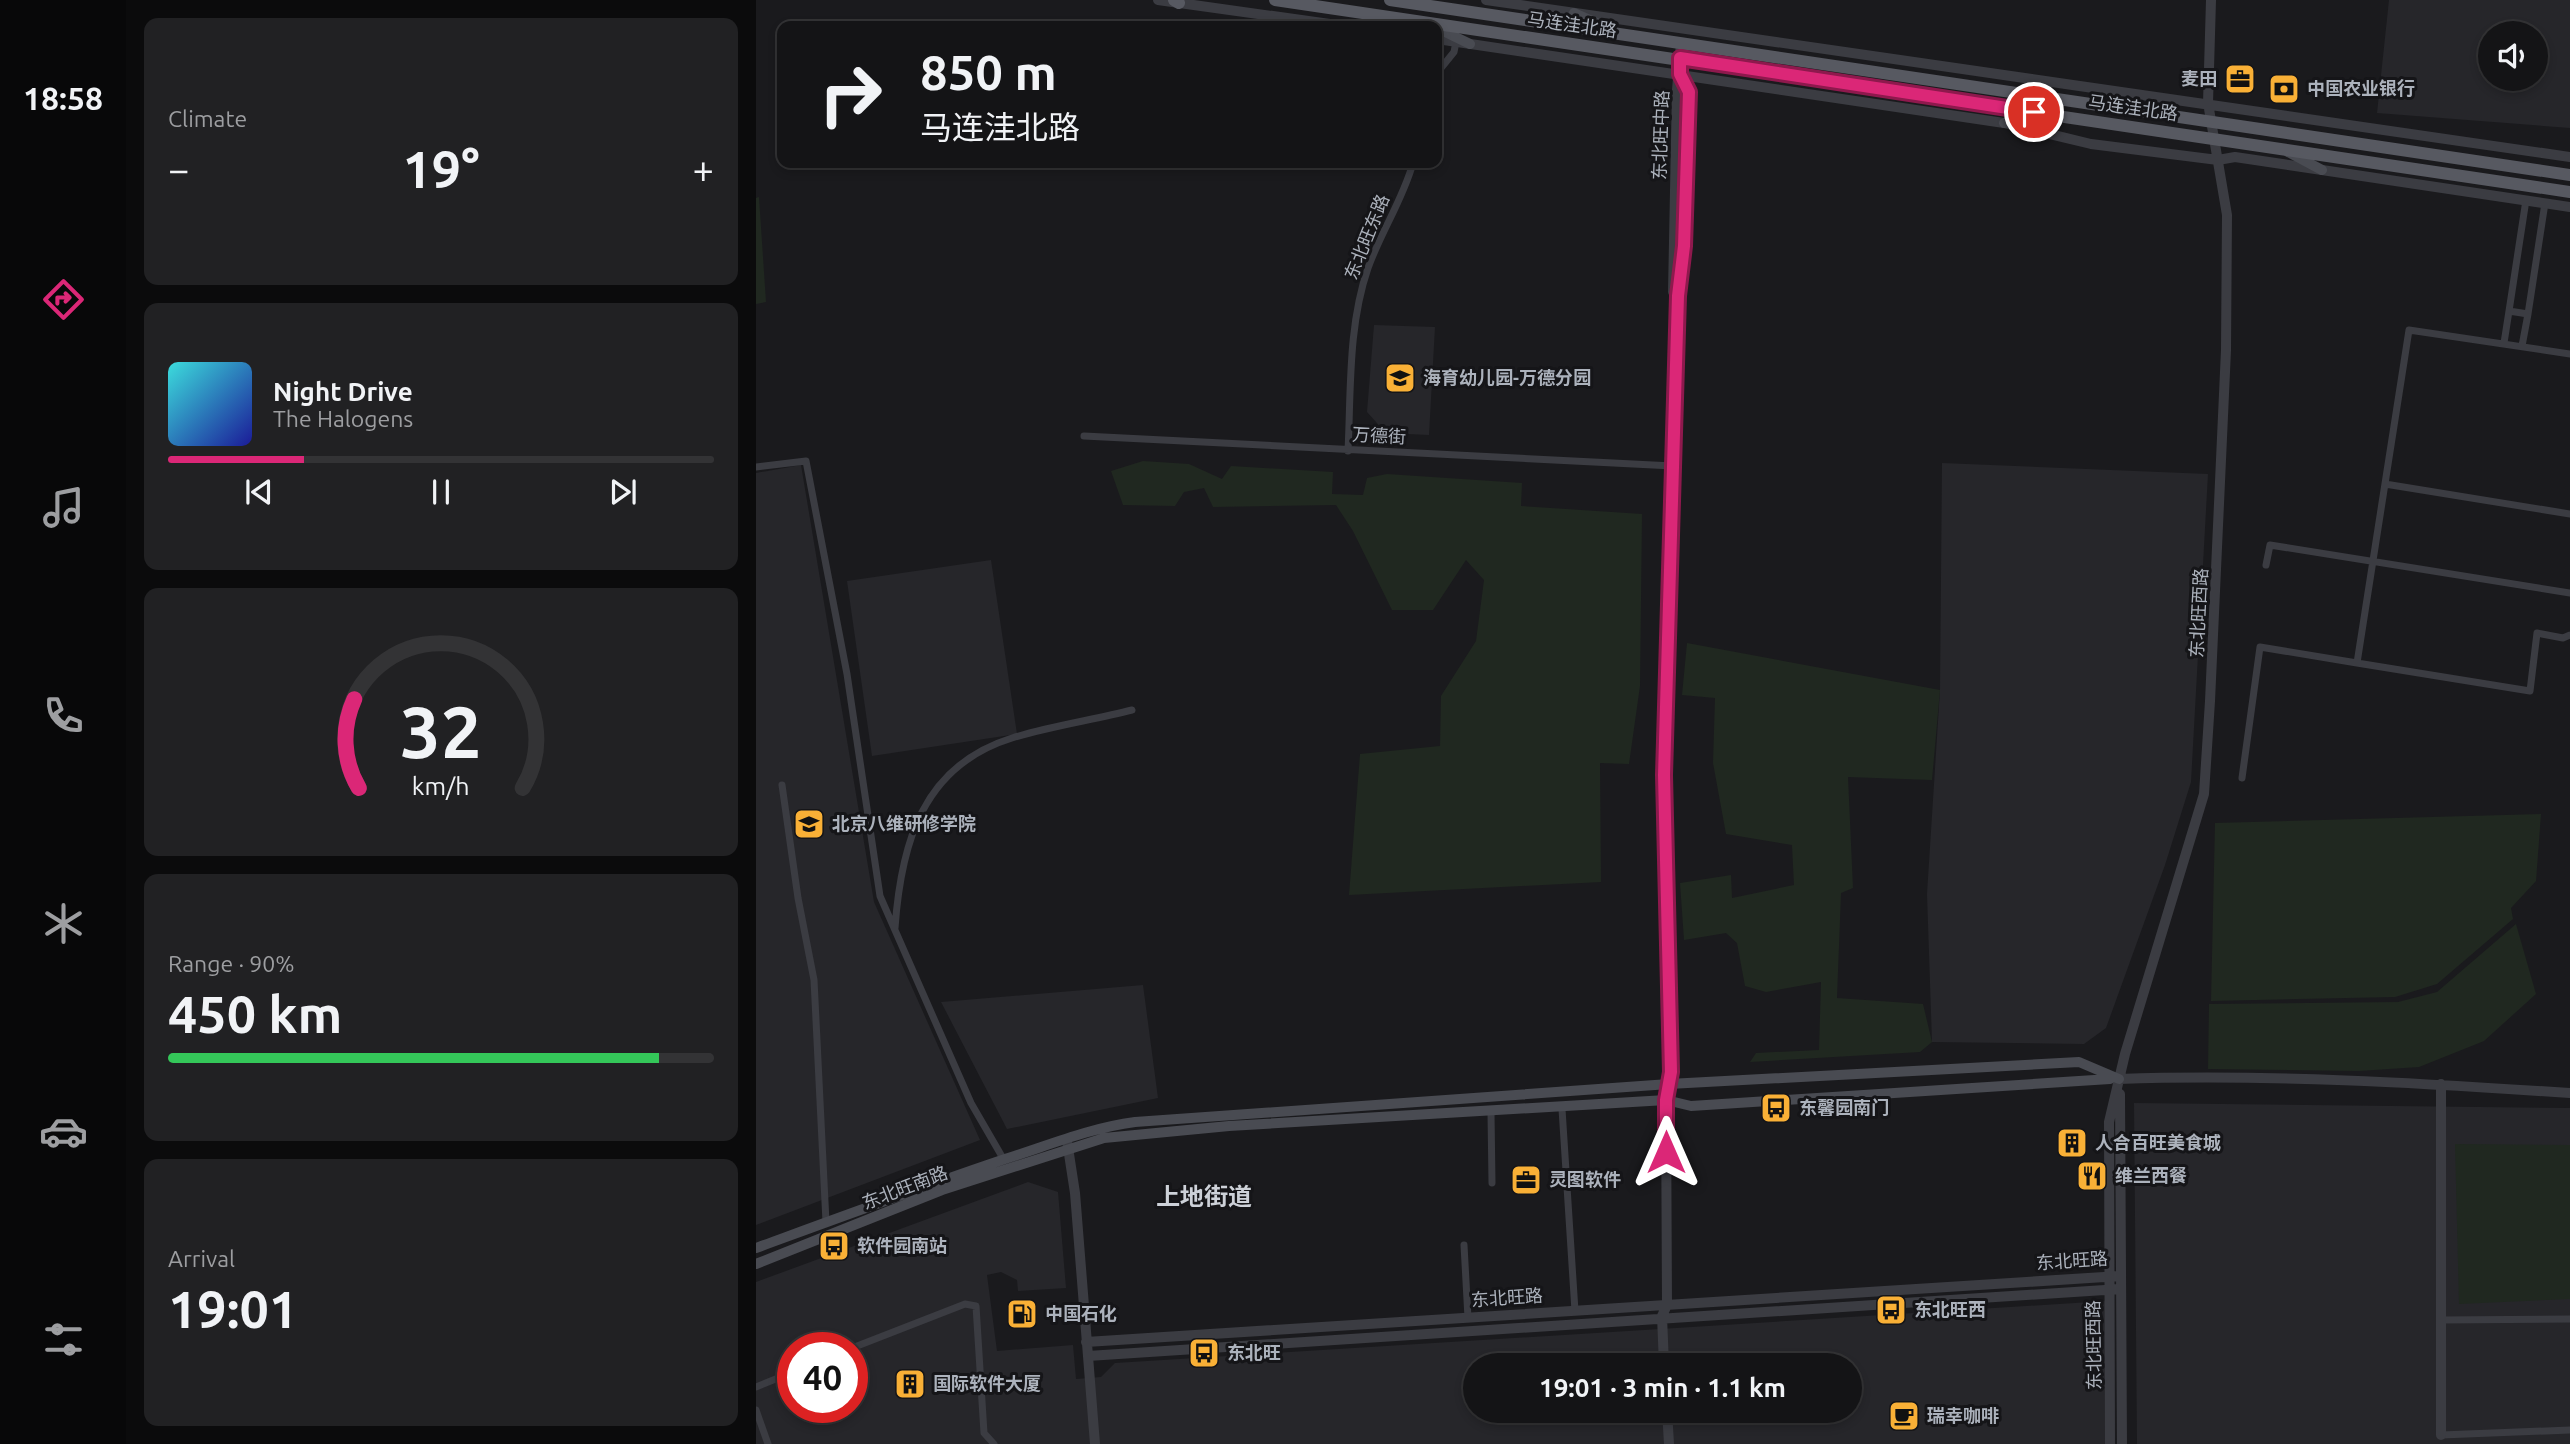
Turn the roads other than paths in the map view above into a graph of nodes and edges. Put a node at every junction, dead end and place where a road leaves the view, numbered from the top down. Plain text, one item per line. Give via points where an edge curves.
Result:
1 (1157, 0) edge
2 (1275, 0) edge
3 (1390, 0) edge
4 (1486, 0) edge
5 (2211, 0) edge
6 (1177, 2) edge
7 (1421, 2) edge
8 (1574, 13) junction
9 (1309, 21) edge
10 (1405, 21) edge
11 (1428, 21) edge
12 (1442, 27) edge
13 (1442, 31) edge
14 (1622, 34) junction
15 (1442, 40) edge
16 (1456, 42) junction
17 (1681, 43) junction
18 (1470, 44) junction
19 (1680, 58) junction
20 (1442, 67) edge
21 (1680, 74) junction
22 (2207, 103) junction
23 (2059, 115) junction
24 (2209, 121) junction
25 (2004, 123) junction
26 (2213, 137) junction
27 (2280, 148) junction
28 (2570, 156) edge
29 (2218, 160) junction
30 (1411, 168) edge
31 (2322, 170) junction
32 (2570, 175) edge
33 (2570, 192) edge
34 (2526, 200) junction
35 (2545, 203) junction
36 (2570, 207) edge
37 (2509, 311) junction
38 (2528, 314) junction
39 (2504, 343) junction
40 (2522, 346) junction
41 (2570, 354) edge
42 (1084, 436) dead end
43 (1349, 451) junction
44 (1673, 466) junction
45 (756, 467) edge
46 (2385, 484) junction
47 (2570, 514) edge
48 (2373, 562) junction
49 (2266, 565) dead end
50 (2570, 593) edge
51 (2570, 635) edge
52 (2357, 663) junction
53 (1132, 710) dead end
54 (2242, 778) dead end
55 (782, 785) dead end
56 (895, 932) junction
57 (2119, 1079) junction
58 (1669, 1084) junction
59 (2441, 1084) junction
60 (2570, 1093) edge
61 (1666, 1100) junction
62 (1562, 1109) junction
63 (1491, 1113) junction
64 (1067, 1138) junction
65 (1069, 1151) junction
66 (1004, 1160) junction
67 (1492, 1183) dead end
68 (826, 1222) junction
69 (1464, 1245) dead end
70 (756, 1248) edge
71 (756, 1264) edge
72 (2109, 1276) junction
73 (2120, 1276) junction
74 (2109, 1289) junction
75 (2120, 1289) junction
76 (1667, 1305) junction
77 (1575, 1311) junction
78 (1661, 1316) junction
79 (1468, 1318) junction
80 (2570, 1319) edge
81 (2441, 1320) junction
82 (1086, 1342) junction
83 (868, 1343) edge
84 (1663, 1353) edge
85 (1088, 1356) junction
86 (777, 1378) edge
87 (756, 1387) edge
88 (756, 1410) edge
89 (1668, 1423) edge
90 (2570, 1430) edge
91 (2441, 1435) joint
92 (768, 1444) edge
93 (994, 1444) edge
94 (1095, 1444) edge
95 (1669, 1444) edge
96 (2110, 1444) edge
97 (2122, 1444) edge

1 - 6 street
2 - 10 main road, 马连洼北路
3 - 7 main road, 马连洼北路
4 - 8 street, 马连洼北路
5 - 22 street, 东北旺西路
6 - 9 street
7 - 11 street
7 - 14 main road, 马连洼北路
8 - 14 main road
8 - 22 street, 马连洼北路
12 - 19 main road, 马连洼北路
13 - 18 main road
14 - 17 main road, 马连洼北路
15 - 16 street, 马连洼北路
16 - 18 street, 马连洼北路
16 - 20 street
17 - 19 street, 东北旺中路
17 - 24 main road, 马连洼北路
18 - 21 street, 马连洼北路
19 - 21 street, 东北旺中路
19 - 23 main road, 马连洼北路
21 - 25 street, 马连洼北路
21 - 44 street, 东北旺中路 via 1672,244 1673,292 1678,296
22 - 24 street, 东北旺西路
22 - 28 street, 马连洼北路
23 - 25 main road
23 - 26 main road, 马连洼北路
24 - 26 street, 东北旺西路
24 - 32 main road, 马连洼北路
25 - 29 street, 马连洼北路 via 2091,144
26 - 27 main road, 马连洼北路
26 - 29 street, 东北旺西路
27 - 31 main road
27 - 33 main road, 马连洼北路
29 - 31 street, 马连洼北路 via 2235,158
29 - 57 street, 东北旺西路 via 2227,215 2226,350 2204,794
30 - 43 street, 东北旺东路 via 1368,268 1359,305 1353,337
31 - 34 street, 马连洼北路
34 - 35 street, 马连洼北路
34 - 37 street
35 - 36 street, 马连洼北路
35 - 38 street
37 - 38 street
37 - 39 street
38 - 40 street
39 - 40 street
39 - 46 street via 2409,330
40 - 41 street
42 - 43 street, 万德街
43 - 44 street, 万德街
44 - 58 street, 东北旺中路 via 1664,798
45 - 56 street via 806,461 847,674 880,896
46 - 47 street
46 - 48 street
48 - 49 street via 2270,545
48 - 50 street
48 - 52 street
51 - 52 street via 2537,633 2530,691
52 - 54 street via 2260,648
53 - 56 street via 1011,738 978,753 946,779 921,810 905,849
55 - 68 street via 814,980
56 - 66 street via 971,1102
57 - 58 main road via 2079,1062
57 - 59 street
57 - 61 main road via 1691,1106
57 - 72 street, 东北旺西路 via 2109,1122 2107,1160
57 - 73 street, 东北旺西路
58 - 61 street, 东北旺中路
58 - 64 main road via 1135,1122
59 - 60 street
59 - 81 street
61 - 62 main road
61 - 76 street, 东北旺中路
62 - 63 main road
62 - 77 street
63 - 65 main road via 1229,1126 1104,1138
63 - 67 street
64 - 65 street
64 - 66 main road, 东北旺南路
65 - 71 main road, 东北旺南路 via 942,1190
65 - 82 street
66 - 68 main road, 东北旺南路
68 - 70 main road, 东北旺南路
69 - 79 street
72 - 73 street, 东北旺路
72 - 74 street, 东北旺西路
72 - 76 street, 东北旺路
73 - 75 street, 东北旺西路
74 - 75 street, 东北旺路
74 - 78 street, 东北旺路
74 - 96 street, 东北旺西路
75 - 97 street, 东北旺西路
76 - 77 street, 东北旺路
76 - 78 street
77 - 79 street, 东北旺路
78 - 84 street
78 - 85 street, 东北旺路
79 - 82 street, 东北旺路
80 - 81 street
81 - 91 street
82 - 85 street
83 - 93 street via 965,1304 976,1306 984,1433
85 - 94 street
86 - 87 street
88 - 92 street
89 - 95 street
90 - 91 street

